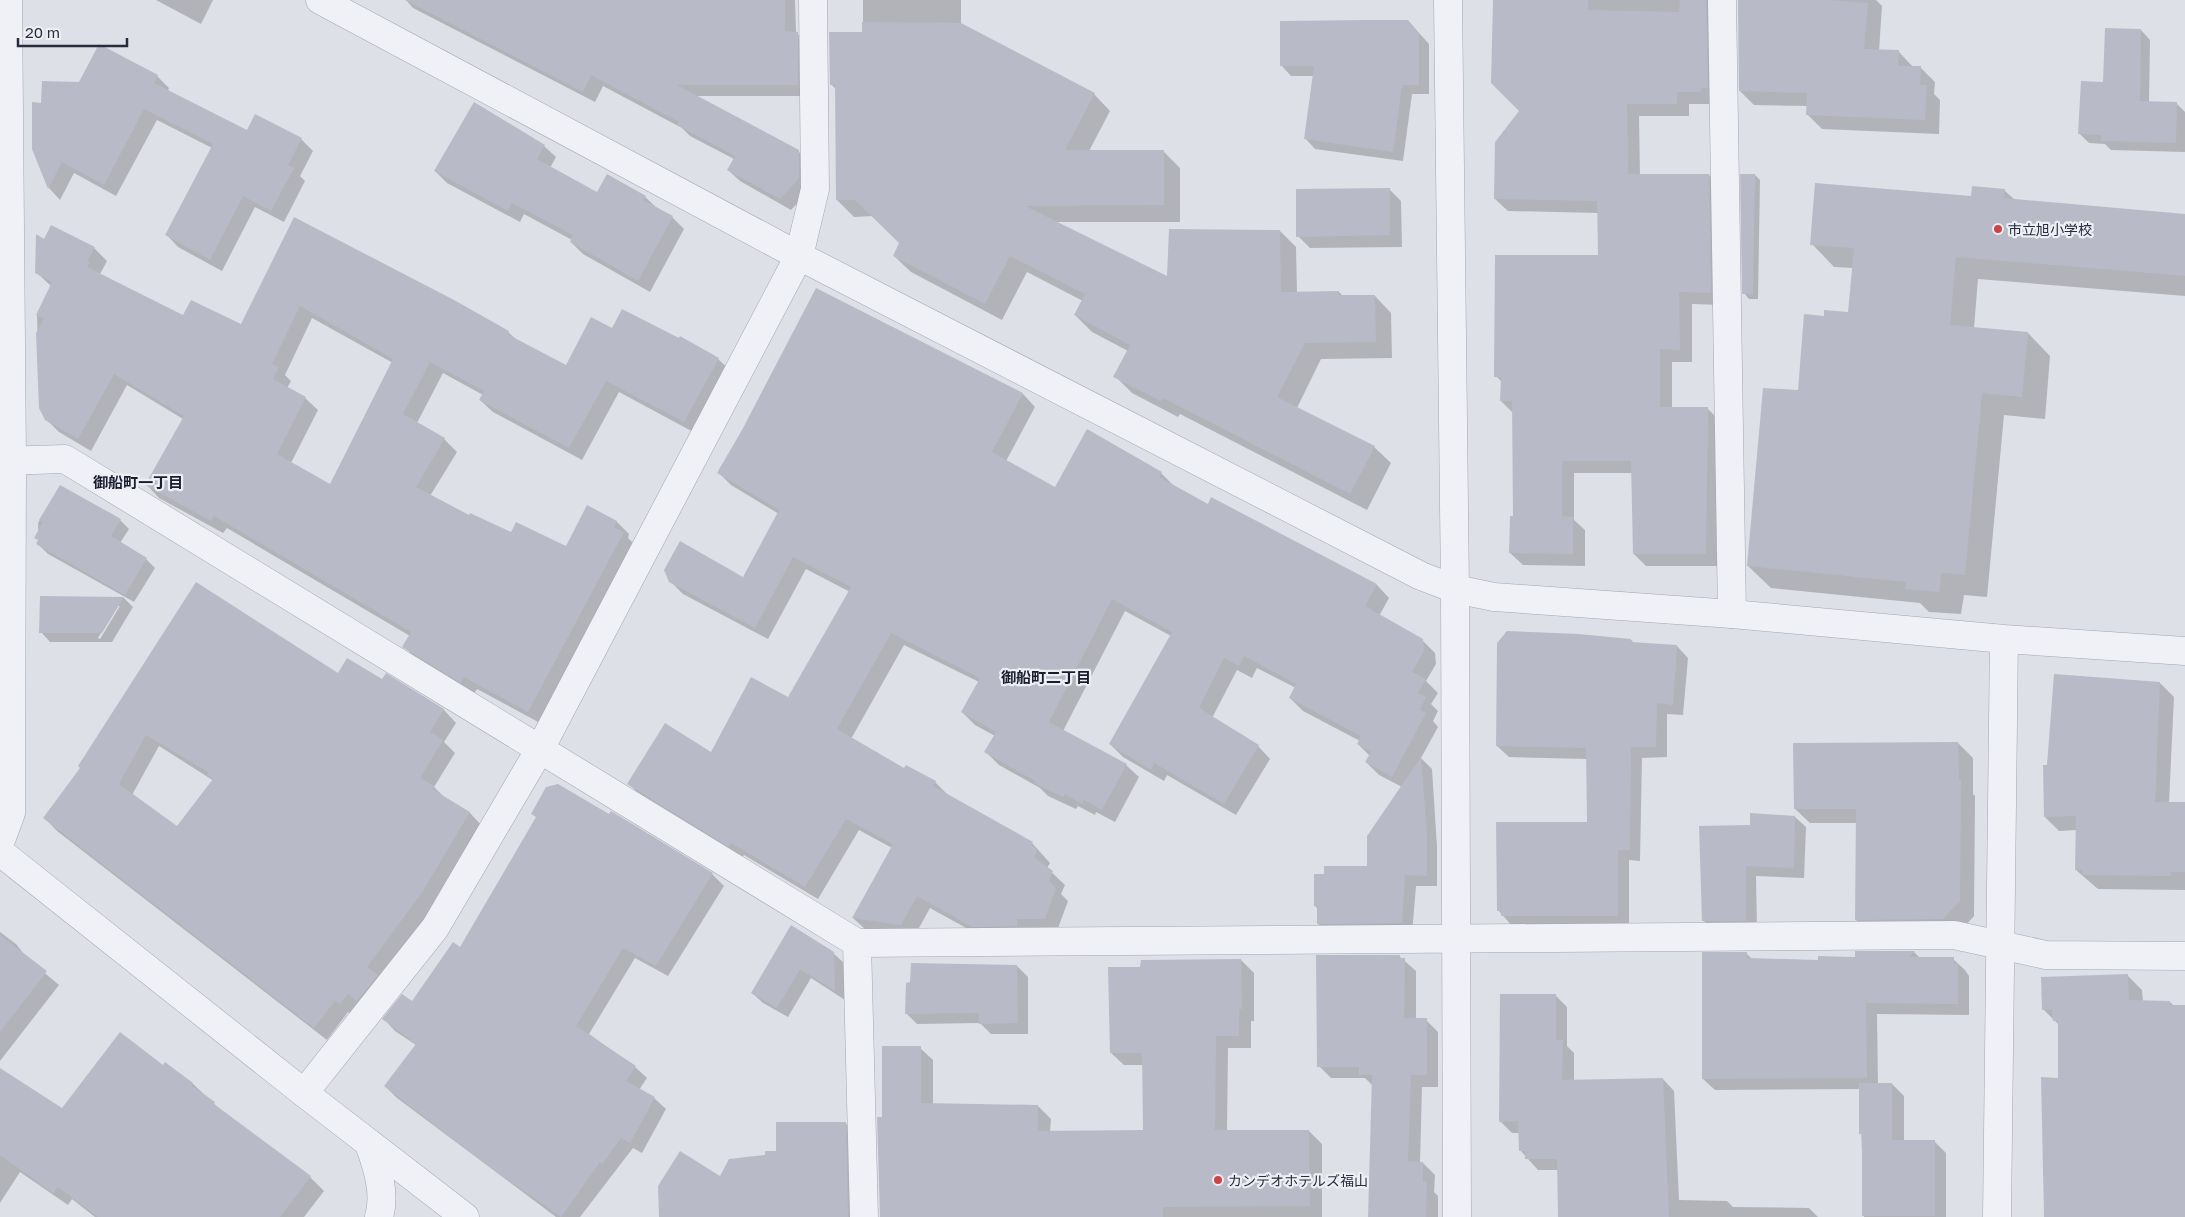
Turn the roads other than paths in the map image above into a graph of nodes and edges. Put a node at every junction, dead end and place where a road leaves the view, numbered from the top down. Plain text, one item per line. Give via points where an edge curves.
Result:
1 (8, 0) edge
2 (320, 0) edge
3 (813, 0) edge
4 (1448, 0) edge
5 (1722, 0) edge
6 (799, 256) junction
7 (6, 460) edge
8 (1455, 589) junction
9 (1732, 614) junction
10 (2004, 639) junction
11 (2185, 652) edge
12 (540, 749) junction
13 (0, 843) edge
14 (0, 852) edge
15 (1458, 938) junction
16 (857, 943) junction
17 (2000, 945) junction
18 (2185, 956) edge
19 (304, 1093) junction
20 (369, 1144) junction
21 (379, 1217) edge
22 (464, 1217) edge
23 (864, 1217) edge
24 (1457, 1217) edge
25 (1998, 1217) edge

1 - 7 street
2 - 6 street
3 - 6 street via 815,189
4 - 8 street
5 - 9 street
6 - 8 street via 1421,576
6 - 12 street
7 - 12 street via 65,459
7 - 13 street via 11,813
8 - 9 street via 1494,597
8 - 15 street
9 - 10 street
10 - 11 street
10 - 17 street
12 - 16 street
12 - 19 street via 434,928
14 - 19 street
15 - 16 street
15 - 17 street via 1954,934
15 - 24 street
16 - 23 street
17 - 18 street via 2046,955
17 - 25 street
19 - 20 street
20 - 21 street via 378,1168
20 - 22 street

